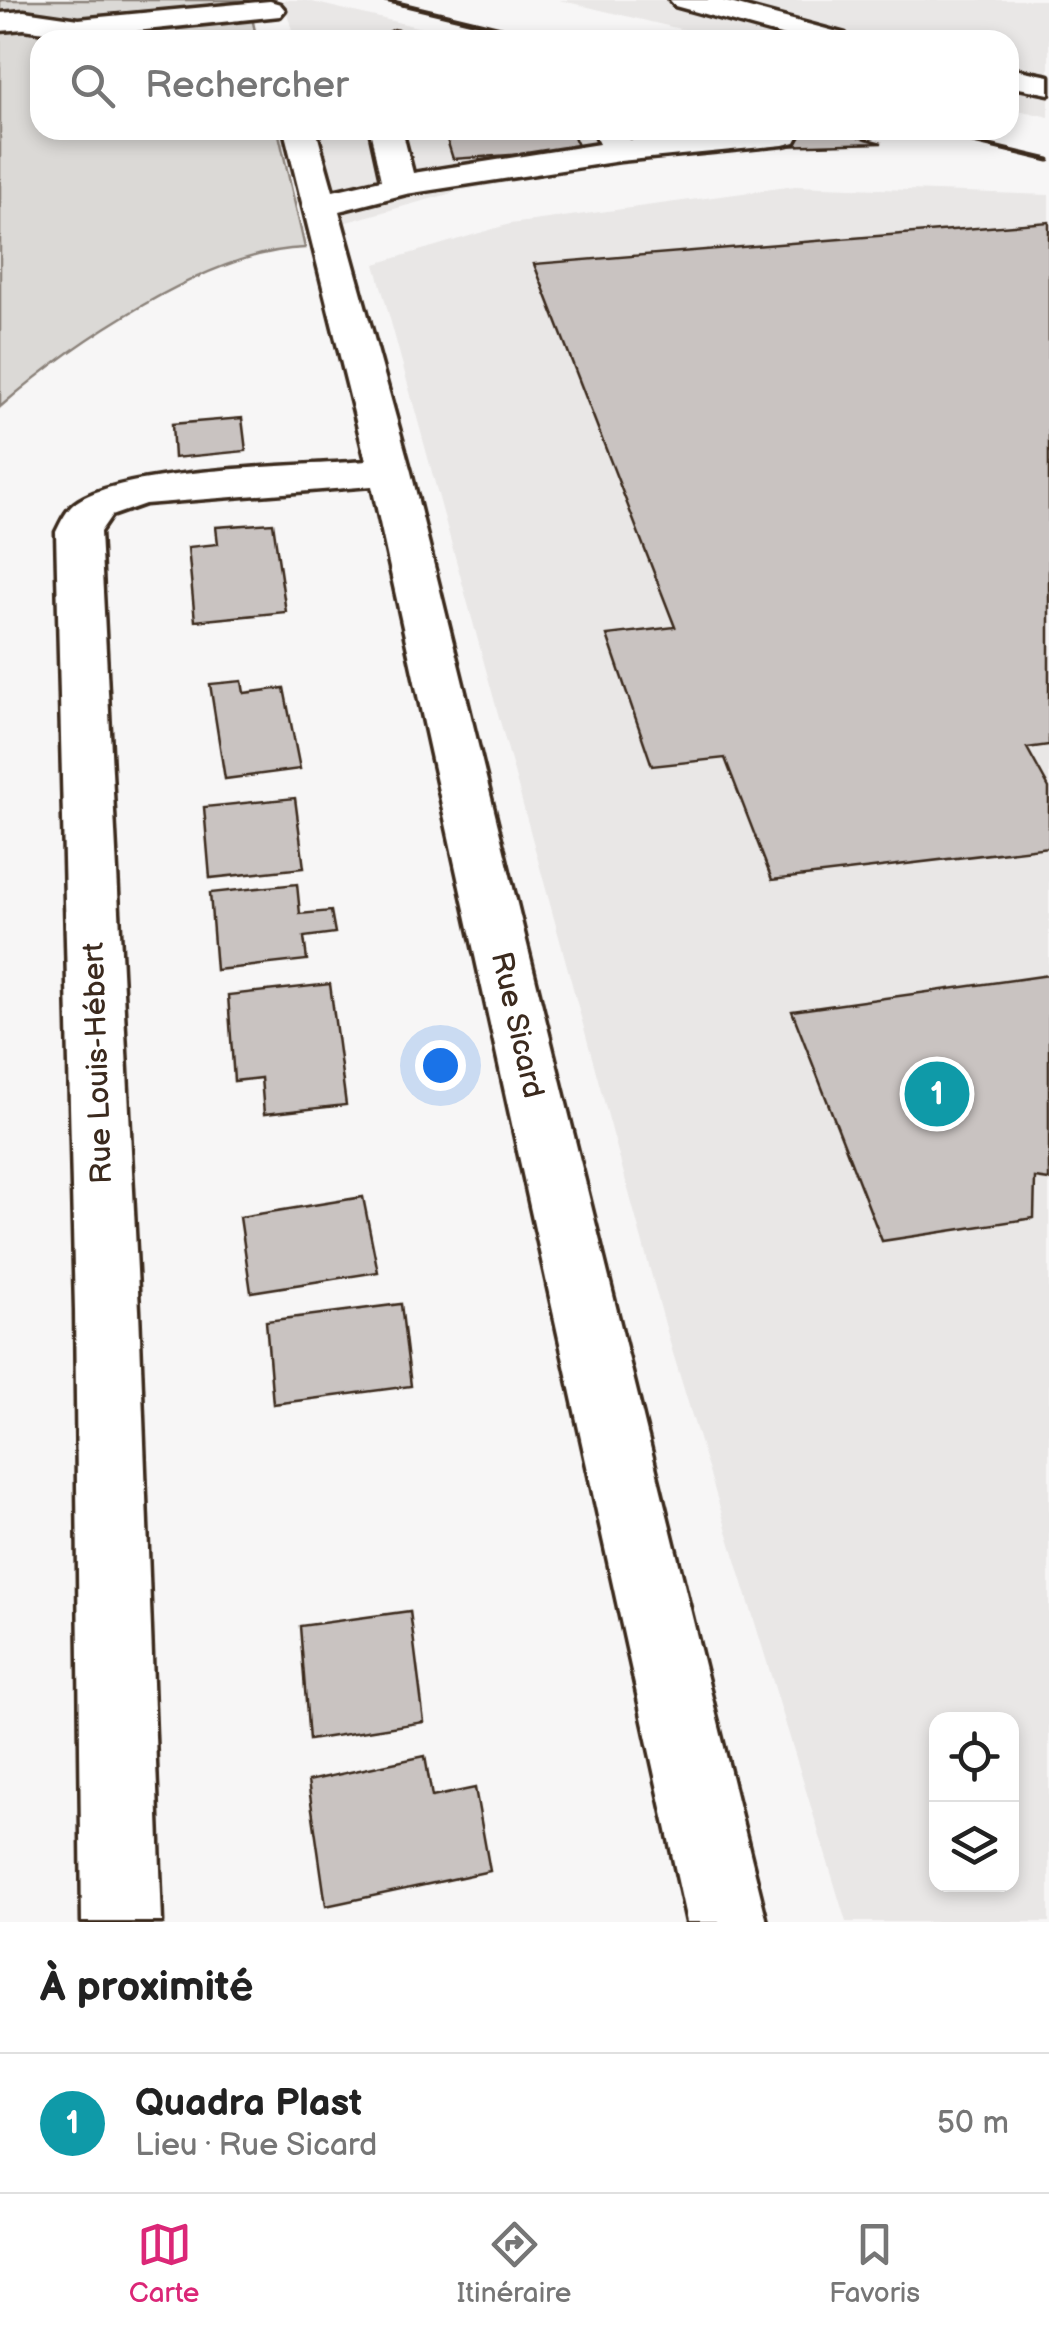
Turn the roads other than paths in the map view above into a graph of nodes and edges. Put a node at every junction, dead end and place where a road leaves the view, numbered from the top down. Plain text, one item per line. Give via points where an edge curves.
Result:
1 (685, 0) edge
2 (268, 5) edge
3 (0, 22) edge
4 (60, 30) edge
5 (96, 30) edge
6 (274, 30) edge
7 (797, 30) edge
8 (1019, 79) edge
9 (1049, 85) edge
10 (303, 140) edge
11 (389, 140) edge
12 (614, 140) edge
13 (400, 184) junction
14 (320, 204) junction
15 (390, 472) junction
16 (122, 1922) edge
17 (727, 1922) edge

1 - 7 street
2 - 5 street
2 - 6 street
3 - 4 street via 43,22
8 - 9 street
10 - 14 street, Rue Sicard
11 - 13 street
12 - 13 street
13 - 14 street
14 - 15 street, Rue Sicard
15 - 16 street, Rue Louis-Hébert via 139,492 96,507 78,532
15 - 17 street, Rue Sicard

